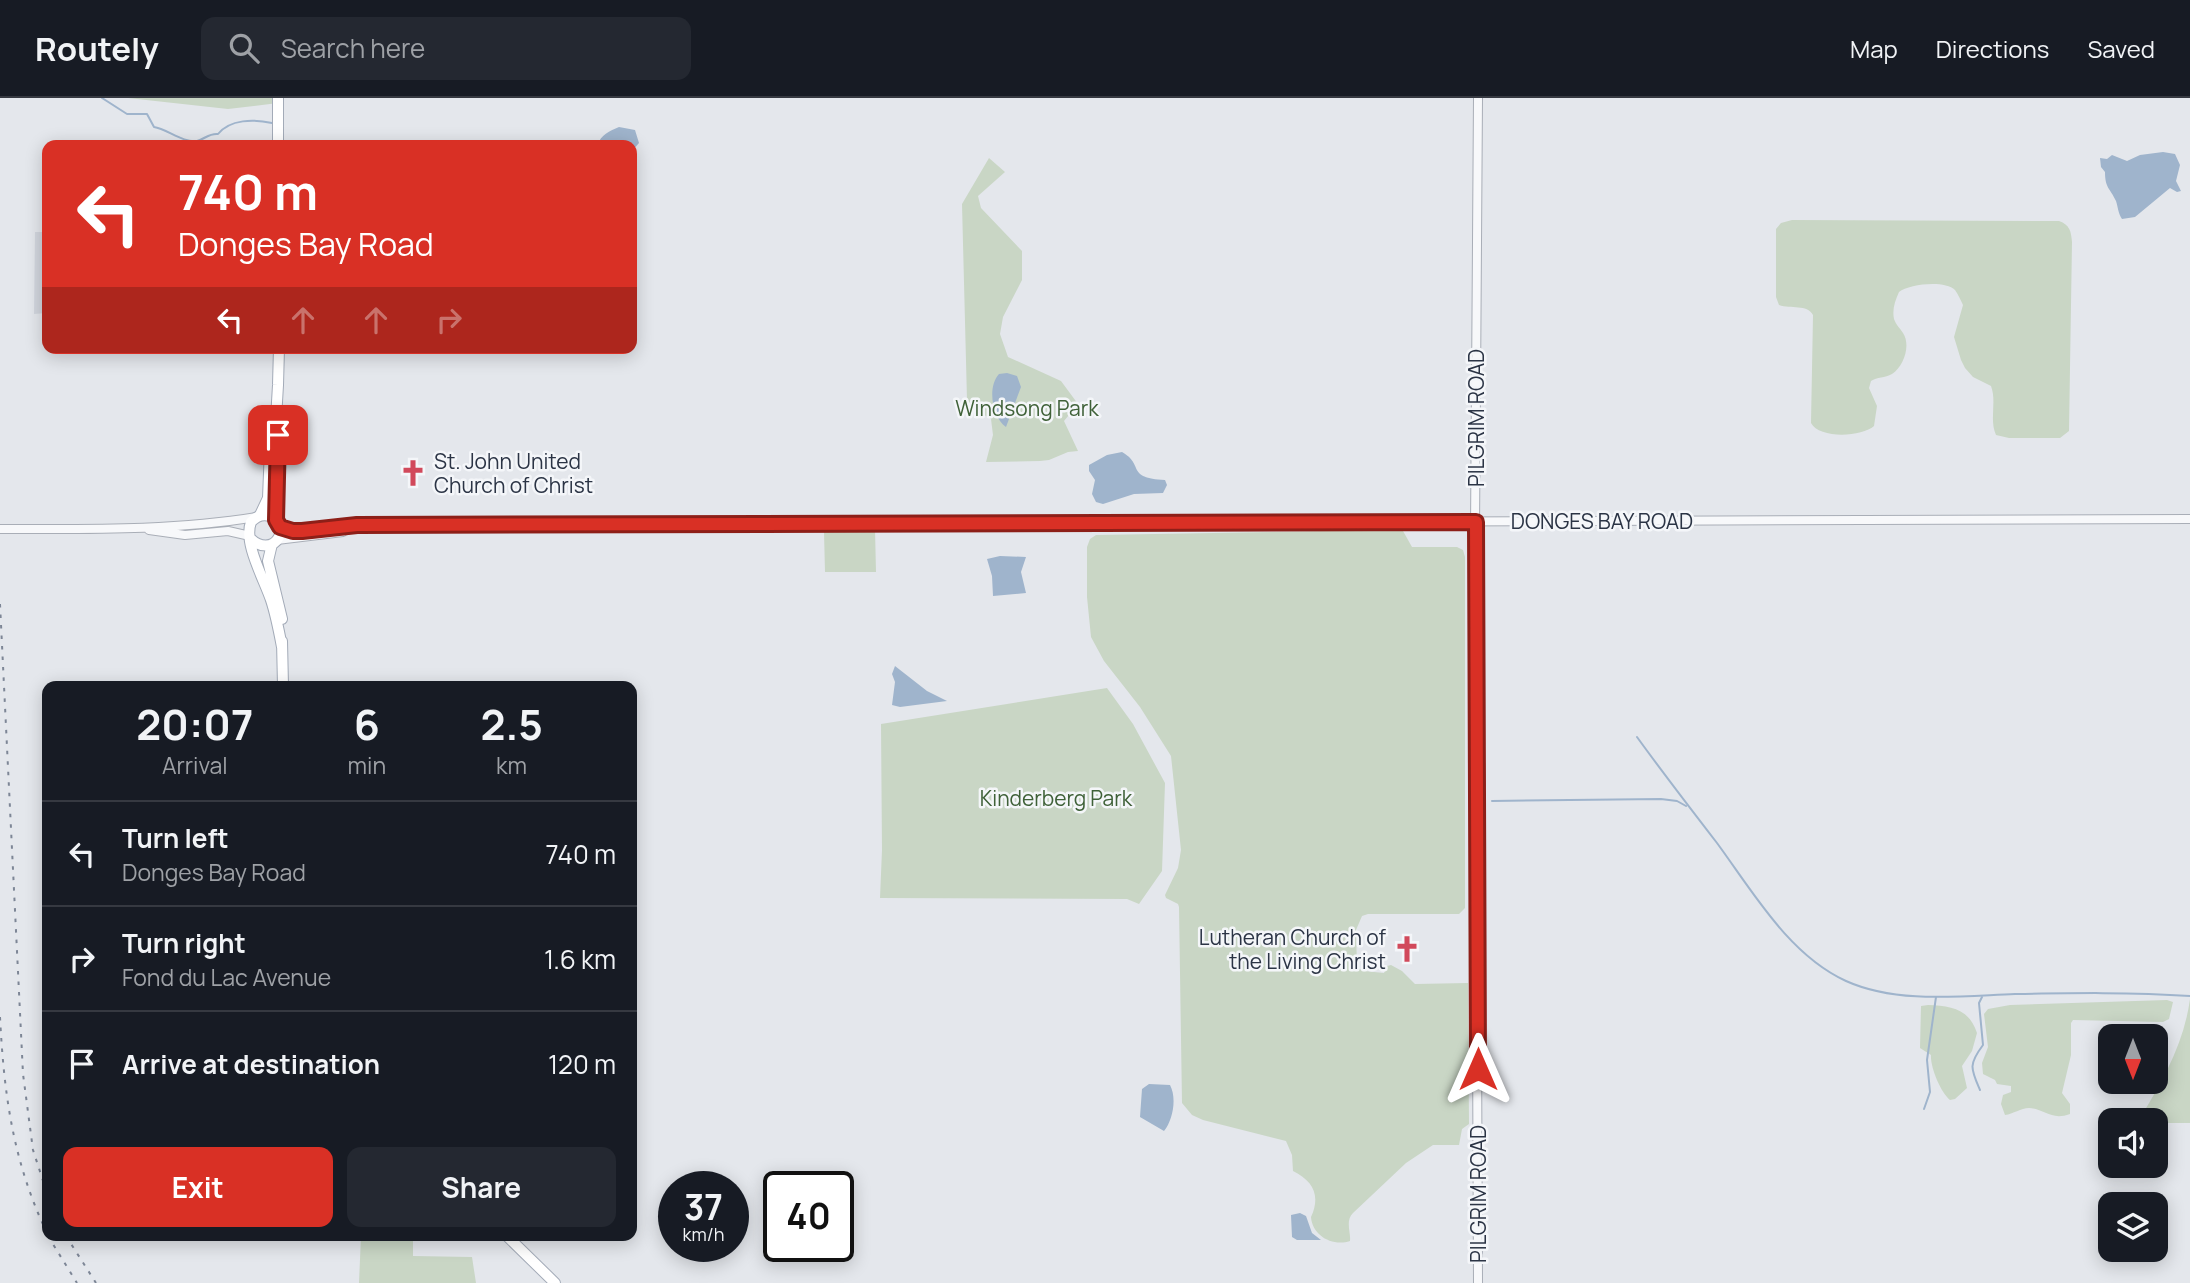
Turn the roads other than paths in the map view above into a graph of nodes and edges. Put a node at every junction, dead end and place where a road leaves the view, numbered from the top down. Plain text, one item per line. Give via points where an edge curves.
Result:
1 (278, 98) edge
2 (1478, 98) edge
3 (278, 140) edge
4 (279, 354) edge
5 (276, 419) junction
6 (258, 516) junction
7 (2190, 519) edge
8 (1476, 522) junction
9 (278, 523) junction
10 (384, 526) junction
11 (143, 528) junction
12 (0, 529) edge
13 (251, 537) junction
14 (274, 542) junction
15 (282, 647) junction
16 (283, 681) edge
17 (512, 1241) edge
18 (555, 1283) edge
19 (1478, 1283) edge

1 - 3 main road
2 - 8 street, PILGRIM ROAD
4 - 5 main road
5 - 6 main road via 267,504
5 - 9 main road
6 - 9 main road via 267,515
6 - 11 street
6 - 13 main road via 250,525
7 - 8 street, DONGES BAY ROAD
8 - 10 street, DONGES BAY ROAD
8 - 19 street, PILGRIM ROAD
9 - 10 street, DONGES BAY ROAD via 293,531
9 - 14 main road
10 - 14 street, DONGES BAY ROAD
11 - 12 street
11 - 13 street via 185,535 228,531
13 - 14 main road via 262,546
13 - 15 main road
14 - 15 main road via 268,561 282,618
15 - 16 main road
17 - 18 main road

